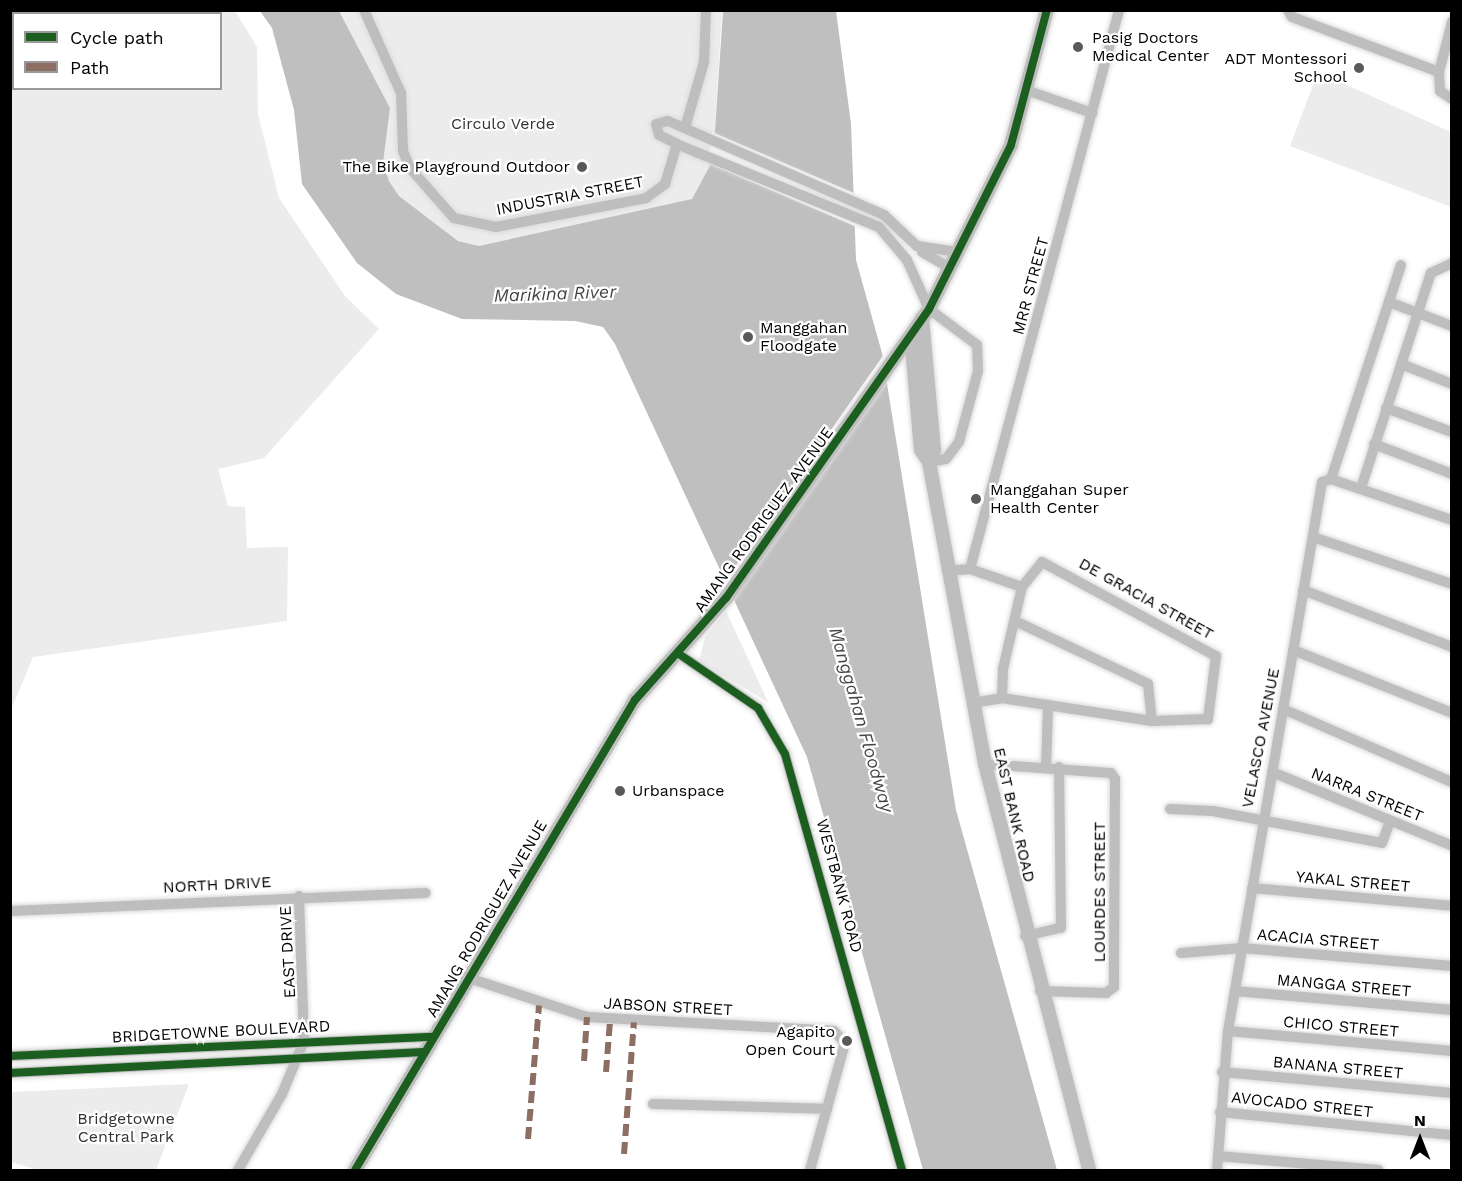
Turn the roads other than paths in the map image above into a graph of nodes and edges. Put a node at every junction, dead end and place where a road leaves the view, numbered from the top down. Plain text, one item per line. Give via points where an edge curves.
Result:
1 (364, 10) edge
2 (706, 10) edge
3 (1047, 10) edge
4 (1119, 10) edge
5 (1288, 10) edge
6 (1452, 22) edge
7 (1439, 72) junction
8 (1029, 91) junction
9 (1452, 99) edge
10 (1092, 113) junction
11 (692, 131) junction
12 (684, 145) junction
13 (920, 250) junction
14 (958, 252) junction
15 (907, 260) junction
16 (1452, 263) edge
17 (1401, 265) dead end
18 (950, 268) junction
19 (1389, 303) junction
20 (1417, 313) junction
21 (925, 314) junction
22 (1452, 326) edge
23 (910, 336) junction
24 (1401, 364) junction
25 (1452, 384) edge
26 (1386, 408) junction
27 (1452, 432) edge
28 (1374, 444) junction
29 (929, 462) junction
30 (1452, 474) edge
31 (1331, 479) junction
32 (1361, 488) junction
33 (1452, 520) edge
34 (1313, 537) junction
35 (970, 569) junction
36 (947, 571) junction
37 (1452, 584) edge
38 (1022, 586) junction
39 (1303, 590) junction
40 (1015, 621) junction
41 (1452, 647) edge
42 (1293, 650) junction
43 (679, 654) junction
44 (1002, 698) junction
45 (972, 703) junction
46 (1048, 709) junction
47 (1283, 709) junction
48 (1452, 713) edge
49 (1152, 721) junction
50 (985, 765) junction
51 (1046, 767) junction
52 (1059, 768) junction
53 (1272, 772) junction
54 (1452, 782) edge
55 (1170, 809) dead end
56 (1260, 820) junction
57 (1390, 821) junction
58 (1452, 846) edge
59 (1252, 888) junction
60 (426, 893) dead end
61 (299, 896) junction
62 (1452, 906) edge
63 (10, 911) edge
64 (1025, 936) junction
65 (1242, 948) junction
66 (1181, 953) dead end
67 (1452, 966) edge
68 (469, 978) junction
69 (1040, 991) junction
70 (1235, 991) junction
71 (1452, 1010) edge
72 (1228, 1030) junction
73 (433, 1037) junction
74 (866, 1037) junction
75 (304, 1041) junction
76 (844, 1043) junction
77 (1452, 1051) edge
78 (423, 1052) junction
79 (10, 1056) edge
80 (298, 1058) junction
81 (1222, 1072) junction
82 (10, 1073) edge
83 (1452, 1093) edge
84 (653, 1104) dead end
85 (827, 1109) junction
86 (1220, 1112) junction
87 (1452, 1135) edge
88 (1218, 1156) junction
89 (238, 1170) edge
90 (355, 1170) edge
91 (810, 1170) edge
92 (902, 1170) edge
93 (1089, 1170) edge
94 (1217, 1170) edge
95 (1378, 1170) edge

1 - 12 street, INDUSTRIA STREET via 401,93 406,160 422,186 454,218 496,227 646,198 665,184
2 - 11 street, INDUSTRIA STREET via 704,62
3 - 8 main road, AMANG RODRIGUEZ AVENUE
4 - 10 street, MRR STREET
5 - 7 street via 1292,17
6 - 7 street
7 - 9 street via 1440,91
8 - 10 street
8 - 14 main road, AMANG RODRIGUEZ AVENUE via 1011,145
10 - 35 street, MRR STREET
11 - 12 street, INDUSTRIA STREET
11 - 12 street via 661,120 656,124 659,135
11 - 13 street via 884,215
12 - 15 street via 879,227
13 - 14 street
13 - 15 street
13 - 18 street
14 - 18 main road, AMANG RODRIGUEZ AVENUE
15 - 21 street
16 - 20 street via 1431,273
17 - 19 street
18 - 21 main road, AMANG RODRIGUEZ AVENUE
19 - 20 street
19 - 31 street
20 - 22 street
20 - 24 street
21 - 23 main road, AMANG RODRIGUEZ AVENUE
21 - 29 main road, EAST BANK ROAD via 934,450
21 - 29 street via 977,345 979,356 959,442 946,459
23 - 29 main road, EAST BANK ROAD via 921,450
23 - 43 main road, AMANG RODRIGUEZ AVENUE via 726,598
24 - 25 street
24 - 26 street
26 - 27 street
26 - 28 street
28 - 30 street
28 - 32 street
29 - 36 main road, EAST BANK ROAD
31 - 32 street
31 - 34 street, VELASCO AVENUE via 1322,482
32 - 33 street
34 - 37 street
34 - 39 street, VELASCO AVENUE
35 - 36 street
35 - 38 street
36 - 45 main road, EAST BANK ROAD
38 - 40 street
38 - 49 street, DE GRACIA STREET via 1035,567 1050,563 1216,656 1208,719
39 - 41 street
39 - 42 street, VELASCO AVENUE
40 - 44 street via 1003,669
40 - 49 street via 1148,684
42 - 47 street, VELASCO AVENUE
42 - 48 street
43 - 68 main road, AMANG RODRIGUEZ AVENUE via 615,731
43 - 74 street, WESTBANK ROAD via 758,708 785,754
44 - 45 street
44 - 46 street, DE GRACIA STREET
45 - 50 main road, EAST BANK ROAD
46 - 49 street, DE GRACIA STREET
46 - 51 street
47 - 53 street, VELASCO AVENUE
47 - 54 street
50 - 51 street, LOURDES STREET
50 - 64 main road, EAST BANK ROAD
51 - 52 street, LOURDES STREET
52 - 64 street via 1061,928
52 - 69 street, LOURDES STREET via 1111,773 1115,779 1114,987 1106,993
53 - 56 street, VELASCO AVENUE
53 - 57 street, NARRA STREET
55 - 56 street
56 - 57 street via 1382,843
56 - 59 street, VELASCO AVENUE
57 - 58 street, NARRA STREET
59 - 62 street, YAKAL STREET
59 - 65 street, VELASCO AVENUE
60 - 61 street, NORTH DRIVE
61 - 63 street, NORTH DRIVE
61 - 75 street, EAST DRIVE
64 - 69 main road, EAST BANK ROAD
65 - 66 street, ACACIA STREET
65 - 67 street, ACACIA STREET
65 - 70 street, VELASCO AVENUE
68 - 73 main road, AMANG RODRIGUEZ AVENUE
68 - 76 street, JABSON STREET via 587,1017 834,1031
69 - 93 main road, EAST BANK ROAD
70 - 71 street, MANGGA STREET
70 - 72 street, VELASCO AVENUE
72 - 77 street, CHICO STREET
72 - 81 street, VELASCO AVENUE
73 - 75 street, BRIDGETOWNE BOULEVARD
73 - 78 main road, AMANG RODRIGUEZ AVENUE
74 - 76 street
74 - 92 street, WESTBANK ROAD
75 - 79 street, BRIDGETOWNE BOULEVARD
75 - 80 street, EAST DRIVE
76 - 85 street
78 - 80 street, BRIDGETOWNE BOULEVARD
78 - 90 main road, AMANG RODRIGUEZ AVENUE
80 - 82 street, BRIDGETOWNE BOULEVARD
80 - 89 street, EAST DRIVE
81 - 83 street, BANANA STREET
81 - 86 street, VELASCO AVENUE
84 - 85 street
85 - 91 street
86 - 87 street, AVOCADO STREET
86 - 88 street, VELASCO AVENUE
88 - 94 street, VELASCO AVENUE
88 - 95 street

